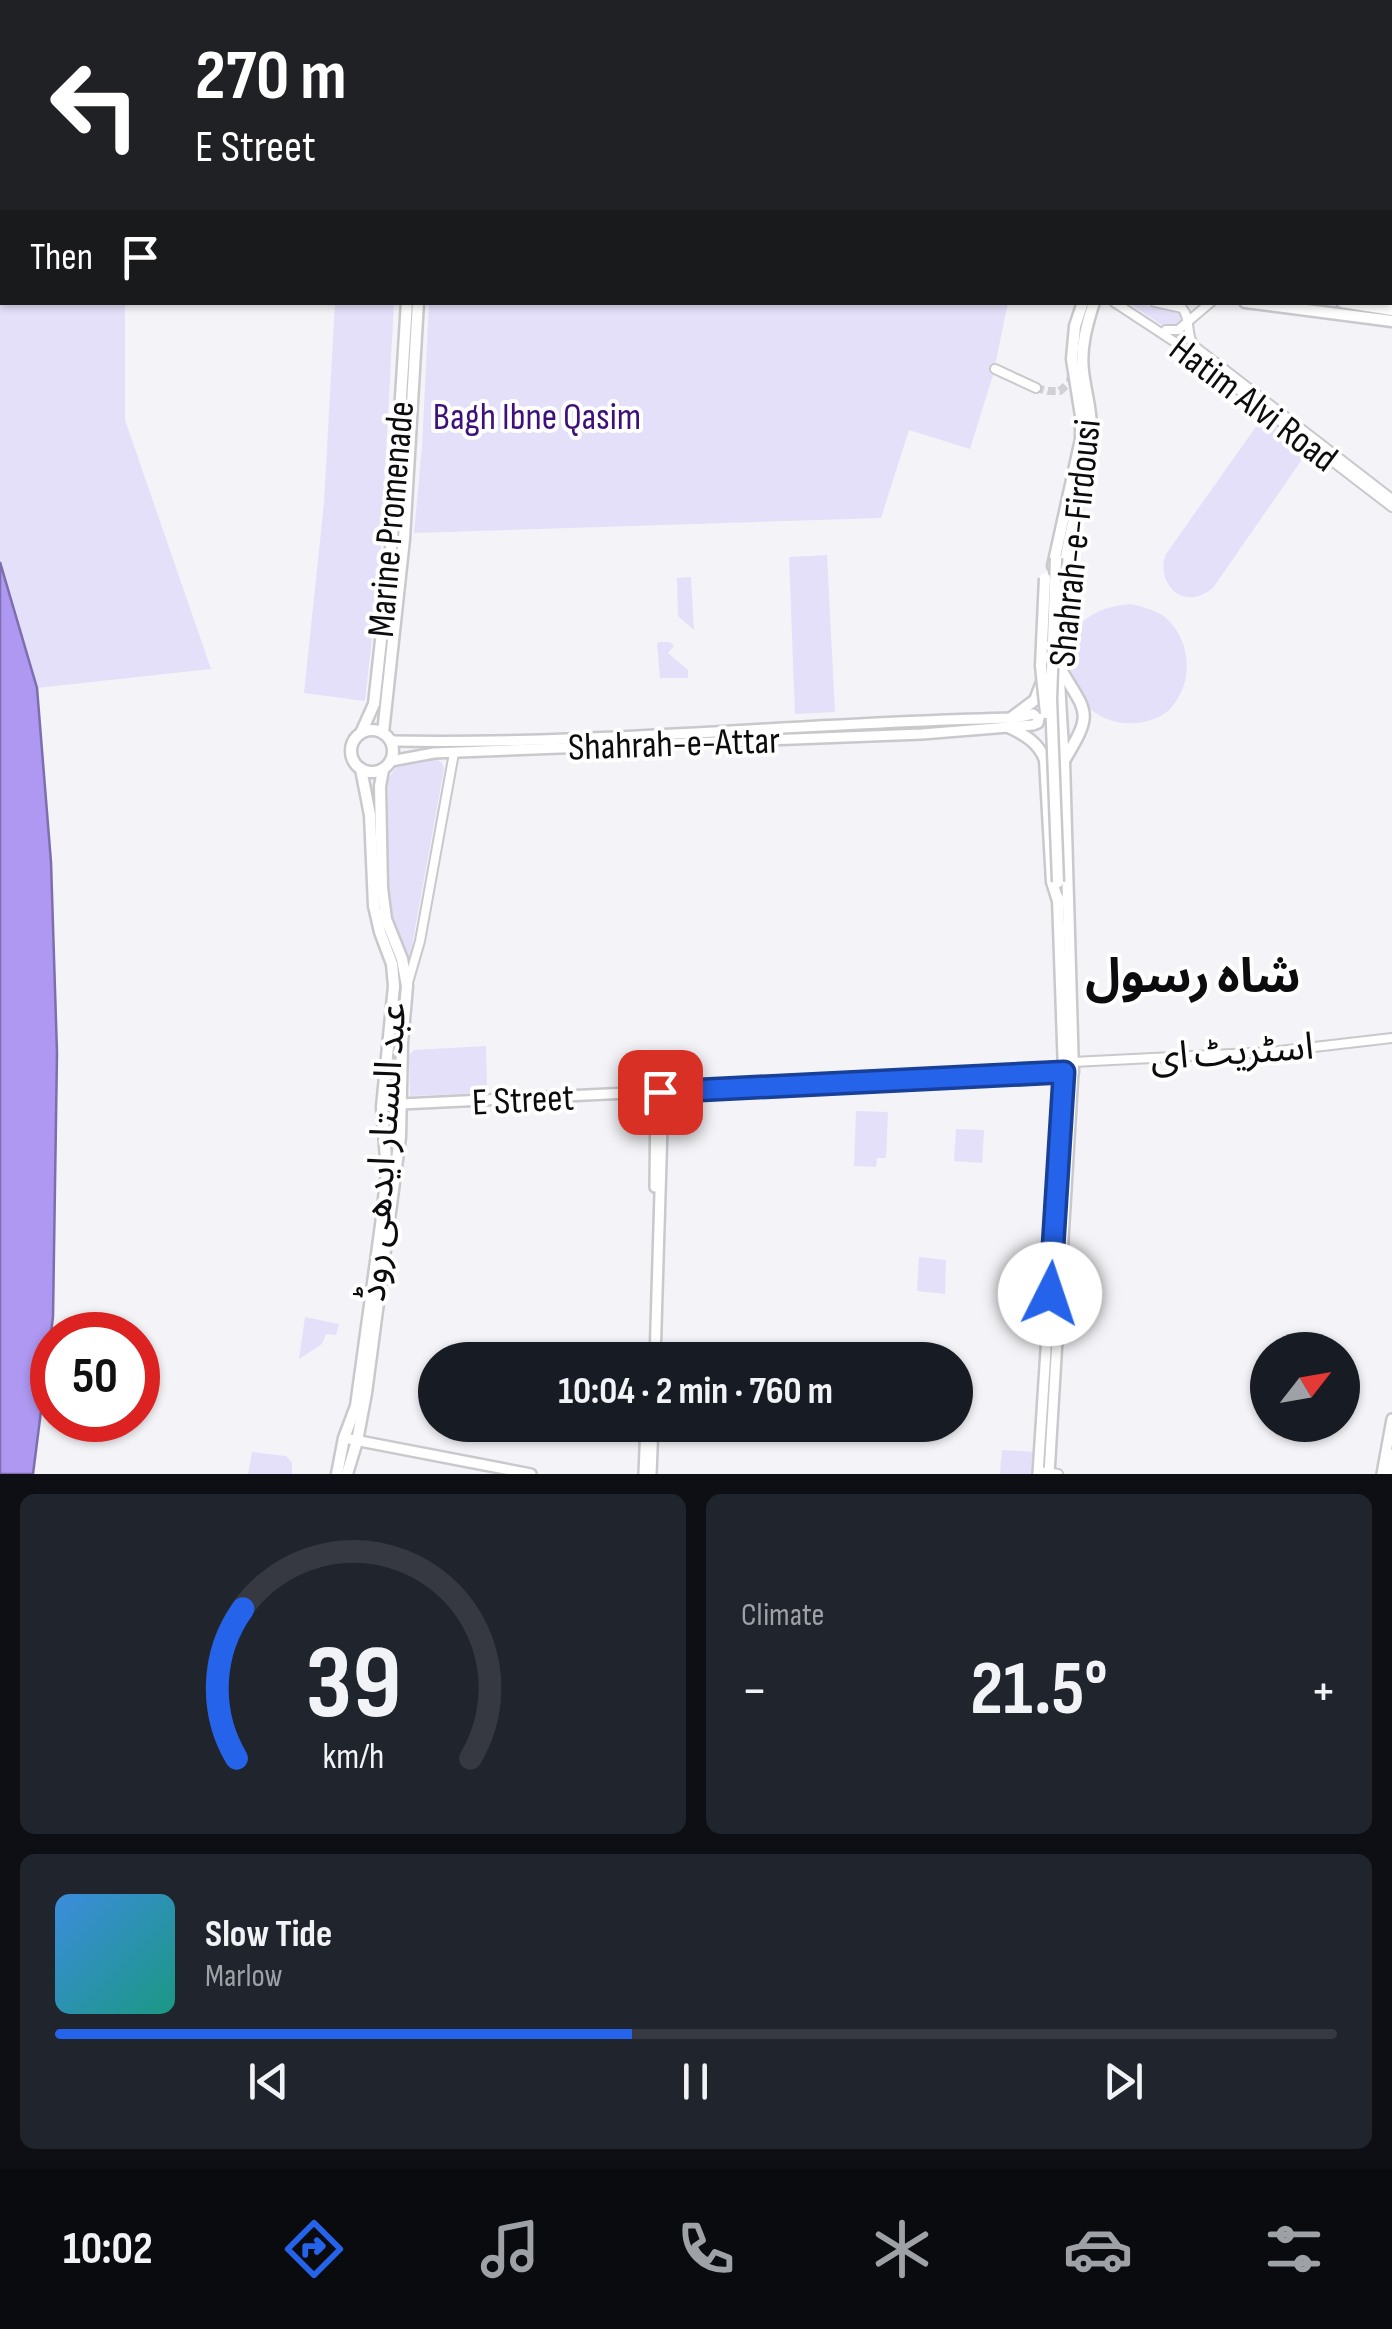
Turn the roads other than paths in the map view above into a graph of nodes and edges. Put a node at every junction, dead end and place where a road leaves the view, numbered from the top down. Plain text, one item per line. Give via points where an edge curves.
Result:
1 (406, 305) edge
2 (418, 305) edge
3 (1091, 305) edge
4 (1092, 305) edge
5 (1119, 305) edge
6 (1127, 305) edge
7 (1168, 305) edge
8 (1208, 305) edge
9 (1268, 305) edge
10 (1361, 305) edge
11 (1392, 310) edge
12 (1392, 321) edge
13 (1189, 322) junction
14 (1166, 330) junction
15 (1172, 339) junction
16 (994, 369) dead end
17 (1036, 388) tunnel mouth
18 (1392, 499) edge
19 (1392, 507) edge
20 (1056, 553) junction
21 (1060, 667) junction
22 (1035, 700) junction
23 (1049, 711) junction
24 (1009, 723) junction
25 (1060, 725) junction
26 (796, 732) junction
27 (361, 733) junction
28 (387, 737) junction
29 (1038, 745) junction
30 (454, 753) junction
31 (1060, 754) junction
32 (387, 765) junction
33 (361, 770) junction
34 (1059, 904) junction
35 (408, 986) junction
36 (1392, 1038) edge
37 (1070, 1069) junction
38 (659, 1093) junction
39 (400, 1104) junction
40 (400, 1128) junction
41 (384, 1130) junction
42 (652, 1342) edge
43 (1392, 1419) edge
44 (344, 1438) junction
45 (357, 1440) junction
46 (648, 1442) edge
47 (1392, 1454) edge
48 (347, 1457) junction
49 (1047, 1473) edge
50 (337, 1474) edge
51 (347, 1474) edge
52 (532, 1474) edge
53 (647, 1474) edge
54 (1385, 1474) edge

1 - 27 main road, Marine Promenade via 392,540 374,704
2 - 28 main road, Marine Promenade
3 - 20 main road, Shahrah-e-Firdousi via 1072,342 1080,439
4 - 21 main road, Shahrah-e-Firdousi via 1082,366 1090,432 1062,580
5 - 15 street, Hatim Alvi Road
6 - 14 street
7 - 13 street via 1182,308
8 - 13 street, Hatim Alvi Road
9 - 12 main road
10 - 11 main road
13 - 14 street
13 - 18 street, Hatim Alvi Road via 1194,346
14 - 15 street
15 - 19 street, Hatim Alvi Road
16 - 17 street
20 - 22 main road
20 - 31 main road, bridge via 1051,700
20 - 31 main road, bridge via 1045,578 1041,666
21 - 23 main road, Shahrah-e-Firdousi
21 - 31 main road via 1085,717
22 - 23 main road
22 - 24 main road
23 - 24 main road, Shahrah-e-Attar
23 - 25 main road
23 - 25 main road, Shahrah-e-Firdousi
24 - 26 main road, Shahrah-e-Attar
24 - 29 main road
25 - 31 main road, Shahrah-e-Firdousi
26 - 28 main road, Shahrah-e-Attar via 489,742
26 - 30 main road, Shahrah-e-Attar
27 - 28 main road
27 - 33 main road via 351,749
28 - 32 main road via 393,754
29 - 31 main road via 1050,735
29 - 34 main road
30 - 32 main road, Shahrah-e-Attar
30 - 35 street
31 - 34 main road, bridge
31 - 37 main road
32 - 33 main road via 372,773
32 - 35 main road, عبد الستار ایدھی روڈ via 380,786 384,904
33 - 41 main road, عبد الستار ایدھی روڈ via 370,808 374,906 394,986
34 - 37 main road
35 - 39 main road, عبد الستار ایدھی روڈ
36 - 37 street, اسٹریٹ ای
37 - 38 main road, E Street
37 - 49 main road
38 - 39 main road, E Street
38 - 42 main road
39 - 40 main road, عبد الستار ایدھی روڈ
40 - 41 main road
40 - 45 main road, عبد الستار ایدھی روڈ
41 - 44 main road, عبد الستار ایدھی روڈ via 387,1172 376,1263 356,1408
43 - 54 main road
44 - 45 main road
44 - 48 main road, عبد الستار ایدھی روڈ
45 - 48 main road, عبد الستار ایدھی روڈ
45 - 52 main road
46 - 53 main road
47 - 54 main road
48 - 50 main road, عبد الستار ایدھی روڈ
48 - 51 main road, عبد الستار ایدھی روڈ

